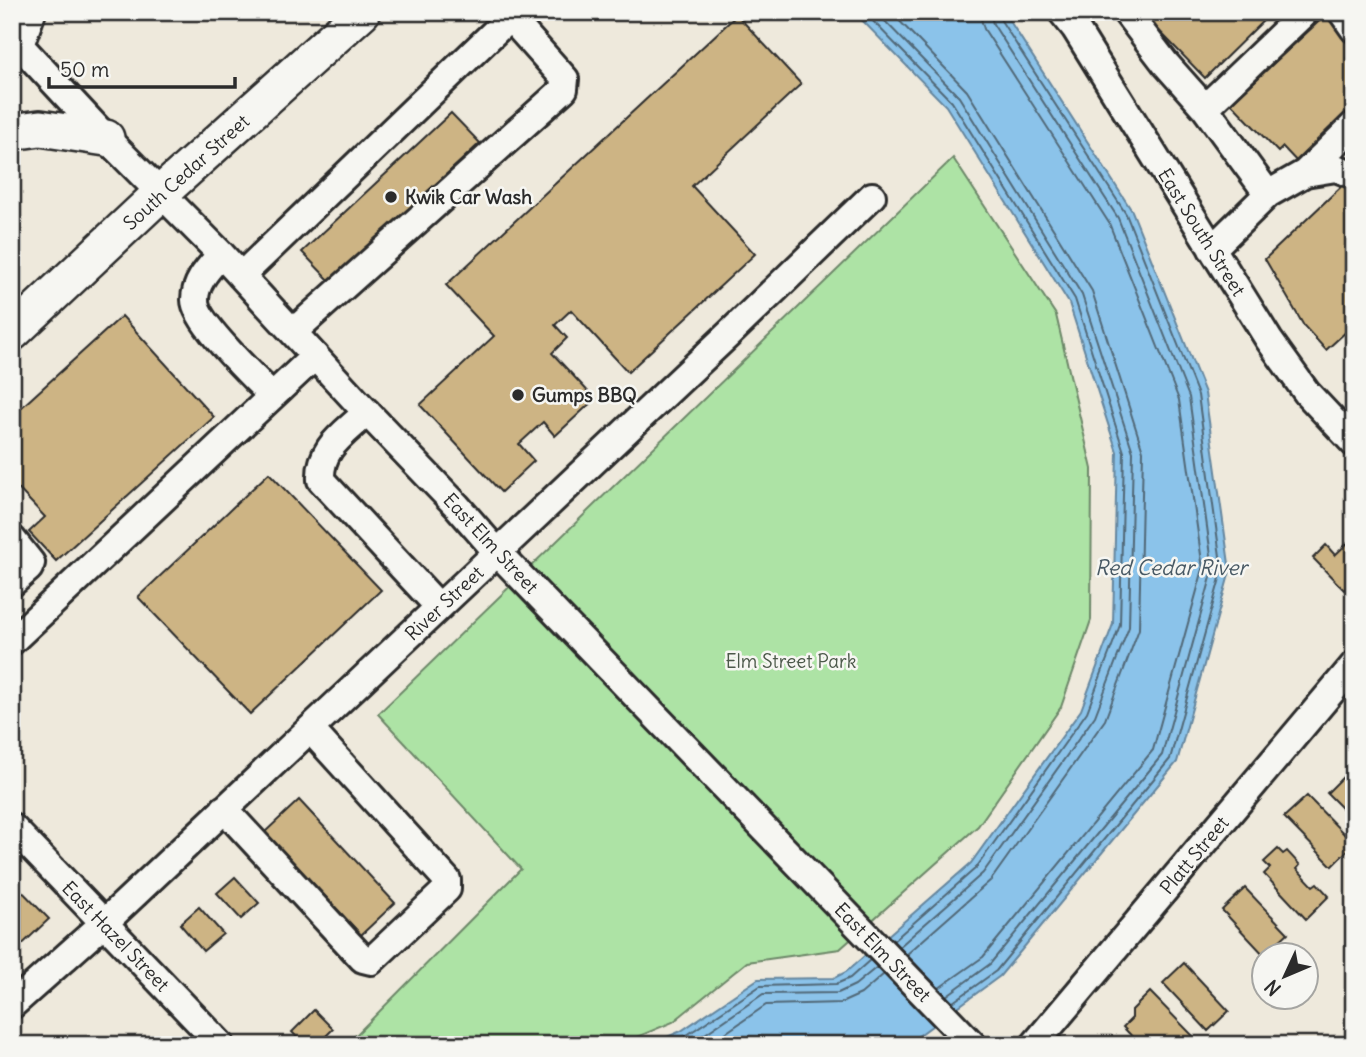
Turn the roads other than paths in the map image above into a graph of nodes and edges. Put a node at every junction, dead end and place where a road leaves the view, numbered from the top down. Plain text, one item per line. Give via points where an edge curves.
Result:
1 (32, 12) edge
2 (362, 12) edge
3 (1062, 12) edge
4 (1126, 12) edge
5 (1305, 12) edge
6 (1342, 12) edge
7 (1354, 29) edge
8 (16, 41) edge
9 (1205, 107) junction
10 (1354, 125) edge
11 (12, 132) edge
12 (106, 138) junction
13 (1306, 173) junction
14 (1354, 175) edge
15 (161, 193) junction
16 (1268, 194) junction
17 (872, 197) dead end
18 (1212, 249) junction
19 (220, 254) junction
20 (241, 276) junction
21 (293, 332) junction
22 (12, 333) edge
23 (315, 356) junction
24 (272, 396) junction
25 (367, 412) junction
26 (1354, 443) edge
27 (12, 539) edge
28 (497, 552) junction
29 (12, 583) edge
30 (439, 607) junction
31 (12, 641) edge
32 (1354, 665) edge
33 (310, 729) junction
34 (225, 809) junction
35 (12, 827) edge
36 (103, 924) junction
37 (12, 1006) edge
38 (969, 1041) edge
39 (221, 1045) edge
40 (1034, 1045) edge

1 - 8 street
2 - 15 main road, South Cedar Street
3 - 18 street, East South Street
4 - 9 street
5 - 9 street
6 - 7 street
8 - 12 street, East Elm Street
9 - 16 street
10 - 13 street
11 - 12 main road via 40,128
12 - 15 street, East Elm Street
13 - 14 street via 1335,168
13 - 16 street
15 - 19 street, East Elm Street
15 - 22 main road, South Cedar Street
16 - 18 street
17 - 28 street, River Street
18 - 26 street, East South Street via 1307,393
19 - 20 street, East Elm Street
19 - 24 street via 199,281 194,301 201,320
20 - 21 street, East Elm Street
20 - 21 street via 505,22 515,23 565,79 564,89
21 - 23 street, East Elm Street
23 - 24 street
23 - 25 street, East Elm Street
24 - 31 street
25 - 28 street, East Elm Street
25 - 30 street via 325,452 321,480
27 - 29 street via 31,563
28 - 30 street, River Street
28 - 38 street, East Elm Street
30 - 33 street, River Street
32 - 40 street, Platt Street
33 - 34 street, River Street
33 - 34 street via 447,880 447,889 371,961 363,959
34 - 36 street, River Street
35 - 36 street, East Hazel Street
36 - 37 street, River Street
36 - 39 street, East Hazel Street

